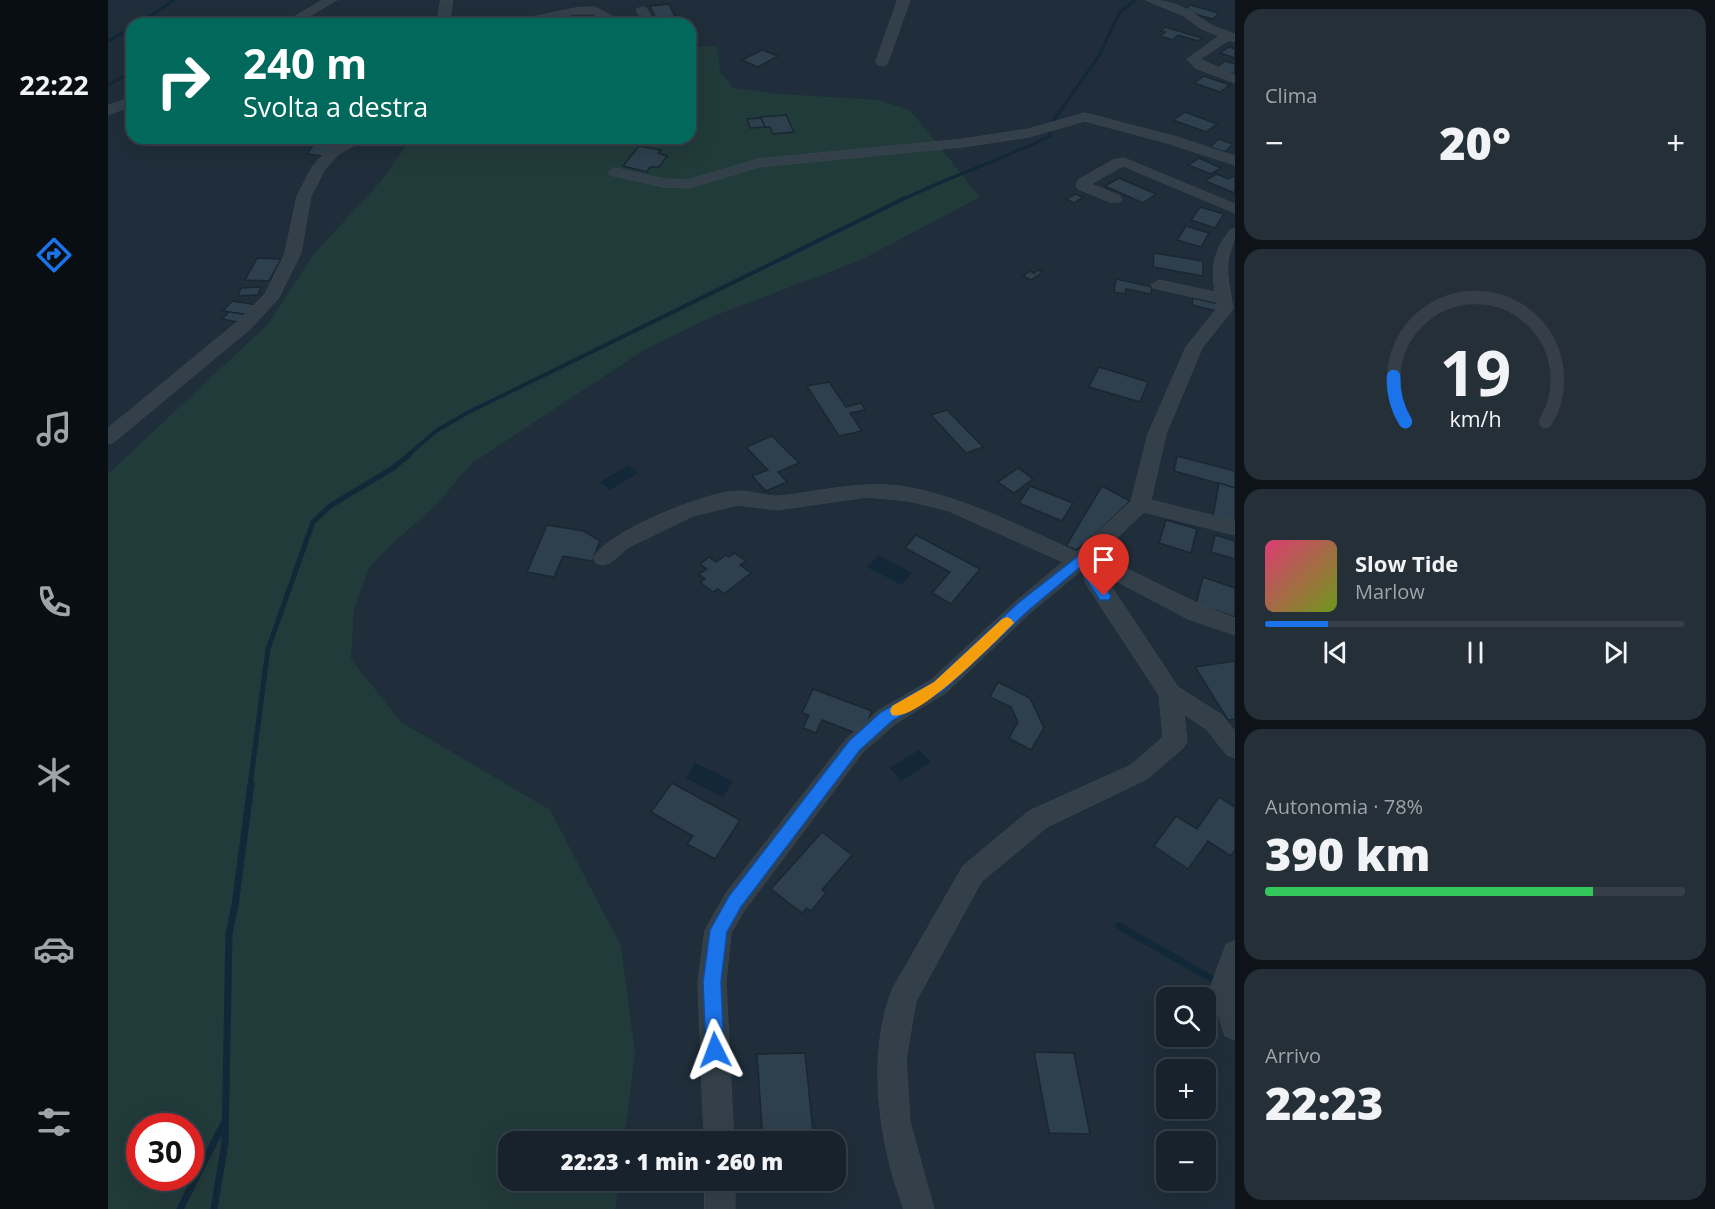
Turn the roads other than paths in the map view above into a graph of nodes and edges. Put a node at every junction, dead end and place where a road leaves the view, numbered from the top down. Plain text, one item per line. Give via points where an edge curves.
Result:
1 (331, 0) edge
2 (447, 0) edge
3 (903, 0) edge
4 (1152, 0) edge
5 (642, 10) dead end
6 (299, 18) edge
7 (444, 18) edge
8 (542, 18) edge
9 (610, 18) edge
10 (647, 18) edge
11 (1227, 36) edge
12 (882, 62) dead end
13 (1235, 79) edge
14 (126, 104) edge
15 (108, 111) edge
16 (348, 144) edge
17 (1235, 161) edge
18 (615, 172) dead end
19 (1114, 200) dead end
20 (1235, 210) edge
21 (1235, 233) edge
22 (1159, 285) dead end
23 (1224, 299) junction
24 (108, 438) edge
25 (1140, 504) junction
26 (1235, 528) edge
27 (1087, 557) junction
28 (603, 558) dead end
29 (1235, 627) edge
30 (1170, 693) junction
31 (1235, 748) edge
32 (1235, 954) edge
33 (1235, 1026) edge
34 (719, 1131) edge
35 (720, 1191) edge
36 (720, 1209) edge
37 (919, 1209) edge

1 - 6 street
2 - 7 street
3 - 12 street
4 - 11 street via 1174,7
5 - 10 street
8 - 9 street via 595,10
11 - 13 street via 1193,59 1199,66
14 - 15 street
16 - 24 street via 335,150 319,166 304,196 293,253 272,296 243,326
17 - 18 street via 1085,117 1029,133 963,143 758,163 689,184 664,183
19 - 20 street via 1083,183 1124,162
21 - 23 street via 1218,265
22 - 23 street
23 - 25 street via 1225,309 1194,347 1157,434
25 - 26 street
25 - 27 street
27 - 28 street via 954,506 909,494 867,490 777,503 738,498 654,525 622,542
27 - 29 street via 1195,613
27 - 30 street via 1093,579
27 - 34 street via 1023,607 939,686 887,717 855,745 735,902 718,930 712,982
30 - 31 street via 1214,722
30 - 37 street via 1176,741 1138,772 1038,819 972,874 903,998 892,1059 895,1122
32 - 33 street via 1224,988
35 - 36 street

